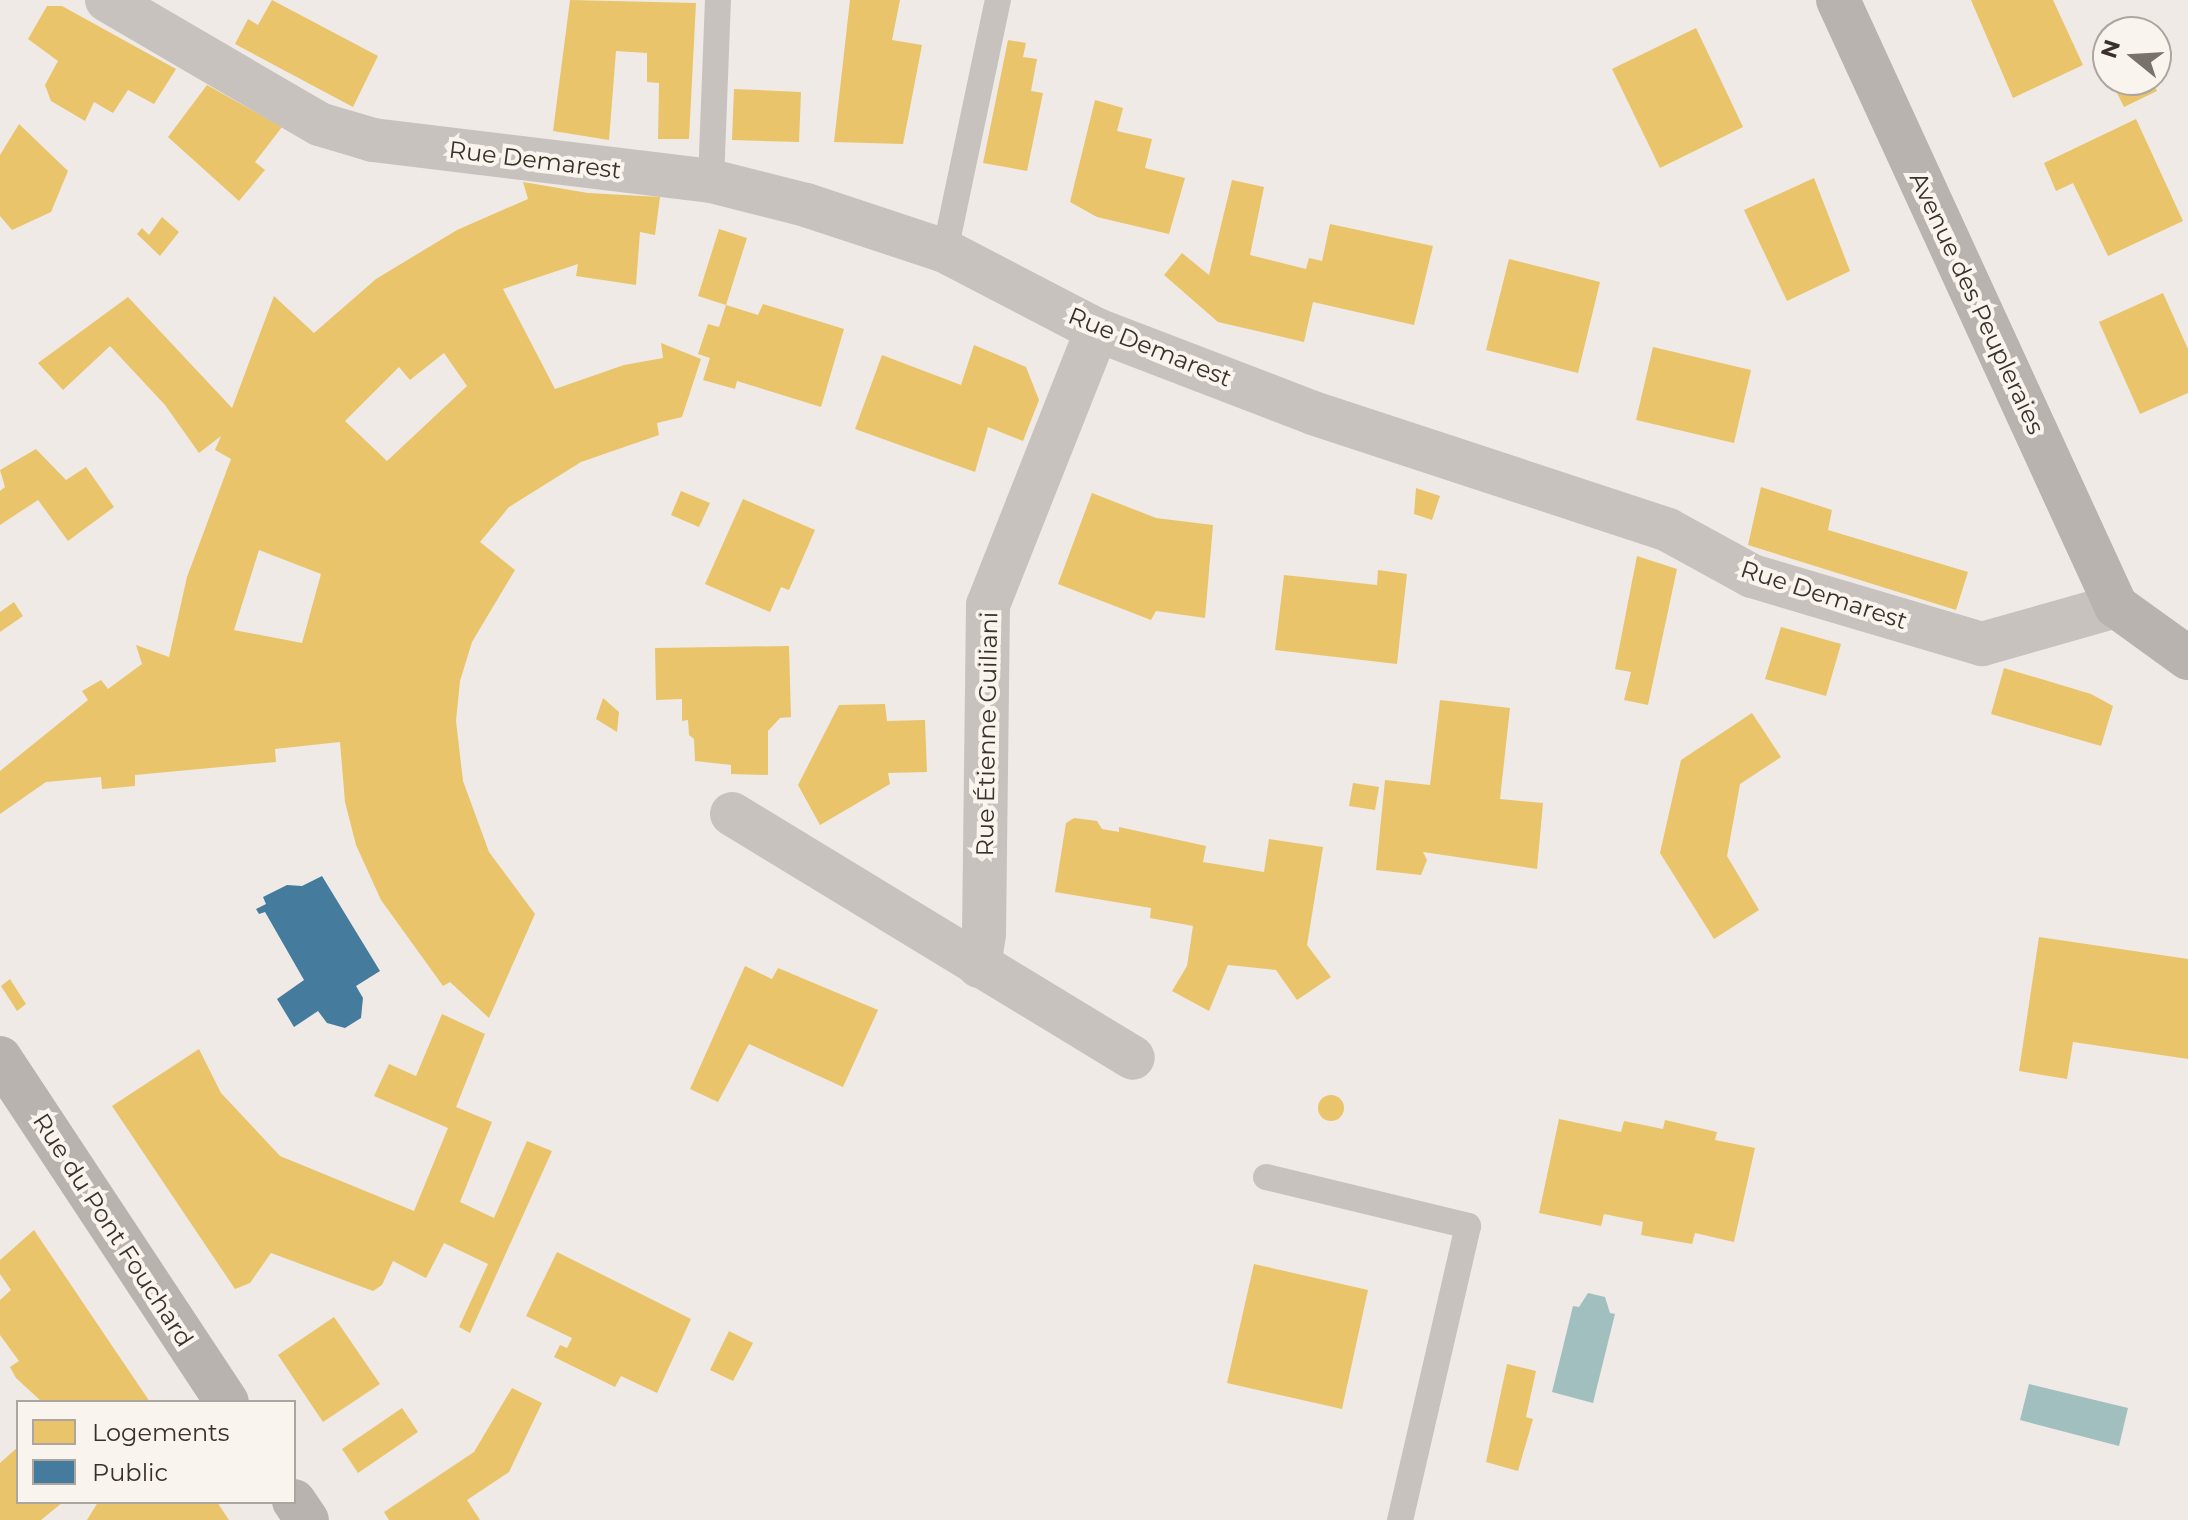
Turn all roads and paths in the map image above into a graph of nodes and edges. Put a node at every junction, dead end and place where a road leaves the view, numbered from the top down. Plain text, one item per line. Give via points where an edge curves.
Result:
1 (107, 0) edge
2 (718, 0) edge
3 (998, 0) edge
4 (1838, 0) edge
5 (711, 181) junction
6 (945, 251) junction
7 (1097, 330) junction
8 (2116, 606) junction
9 (2188, 658) edge
10 (732, 814) dead end
11 (979, 966) junction
12 (0, 1058) edge
13 (1133, 1058) dead end
14 (1266, 1177) dead end
15 (226, 1400) edge
16 (1400, 1520) edge

1 - 5 street, Rue Demarest via 319,124 373,140
2 - 5 lane
3 - 6 lane
4 - 8 street, Avenue des Peupleraies
5 - 6 street, Rue Demarest via 806,205
6 - 7 street, Rue Demarest
7 - 8 street, Rue Demarest via 1313,413 1668,530 1752,576 1982,644
7 - 11 street, Rue Étienne Guiliani via 988,605 984,933
8 - 9 street
10 - 11 street
11 - 13 street
12 - 15 street, Rue du Pont Fouchard
14 - 16 lane via 1468,1226

